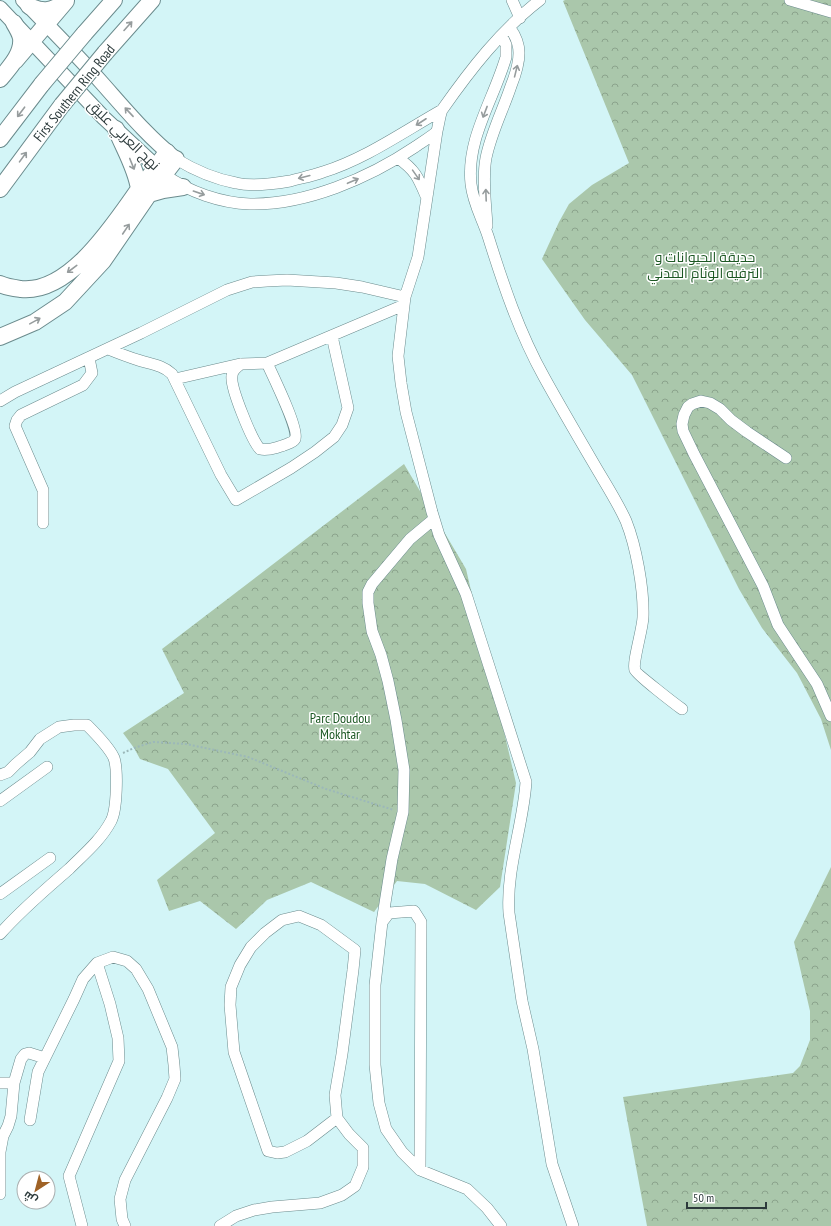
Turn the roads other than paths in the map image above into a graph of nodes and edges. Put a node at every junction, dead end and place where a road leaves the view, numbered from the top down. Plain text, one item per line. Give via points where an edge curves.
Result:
1 (114, 0) edge
2 (152, 0) edge
3 (512, 0) edge
4 (540, 0) edge
5 (790, 0) edge
6 (67, 1) edge
7 (26, 3) edge
8 (0, 8) edge
9 (831, 12) edge
10 (520, 18) junction
11 (14, 23) junction
12 (46, 24) junction
13 (510, 28) junction
14 (502, 36) junction
15 (32, 41) junction
16 (15, 61) junction
17 (0, 79) edge
18 (442, 110) junction
19 (116, 129) junction
20 (437, 131) junction
21 (0, 139) edge
22 (172, 156) junction
23 (398, 158) junction
24 (161, 171) junction
25 (183, 187) junction
26 (1, 189) edge
27 (144, 192) junction
28 (427, 196) junction
29 (487, 234) junction
30 (0, 284) edge
31 (405, 301) junction
32 (332, 336) junction
33 (0, 337) edge
34 (108, 349) junction
35 (89, 358) junction
36 (267, 363) junction
37 (241, 364) junction
38 (175, 379) junction
39 (0, 401) edge
40 (786, 458) dead end
41 (434, 519) junction
42 (42, 523) dead end
43 (682, 709) dead end
44 (831, 716) edge
45 (47, 767) dead end
46 (0, 775) edge
47 (0, 800) edge
48 (50, 858) dead end
49 (0, 894) edge
50 (382, 922) junction
51 (0, 934) edge
52 (97, 963) junction
53 (45, 1058) junction
54 (0, 1083) edge
55 (14, 1083) junction
56 (337, 1118) junction
57 (30, 1120) dead end
58 (420, 1170) junction
59 (0, 1194) edge
60 (82, 1226) edge
61 (124, 1226) edge
62 (220, 1226) edge
63 (501, 1226) edge
64 (573, 1226) edge

1 -> 21 highway, First Southern Ring Road, bridge via 42,84
26 -> 2 highway, First Southern Ring Road, bridge via 62,105
3 - 10 street
4 - 10 street
5 - 9 street
6 - 7 highway via 47,10 37,10
6 - 12 highway
7 - 12 main road, نهج العربي عليق
8 - 11 main road, نهج العربي عليق
10 - 13 street
11 - 15 main road, نهج العربي عليق
11 - 16 highway via 21,41
12 - 15 highway
22 -> 12 main road, نهج العربي عليق
13 - 14 street
29 -> 13 street via 486,160 494,130 514,79 519,52 516,38
14 - 18 street via 464,78
14 -> 29 street via 506,45 506,57 475,139 470,176 477,209
15 - 16 highway
15 - 19 main road, نهج العربي عليق
16 - 17 highway
18 - 20 street
18 -> 22 street via 347,163 324,172 283,182 237,184 196,170
19 - 24 main road, نهج العربي عليق
19 -> 27 highway
20 - 23 street
20 - 28 street
22 - 24 highway
25 -> 23 street via 233,202 267,203 321,193
23 -> 28 street via 419,178
24 - 25 street
24 - 27 highway
25 - 27 highway
27 -> 30 highway via 91,252 62,276 46,285 25,289
33 -> 27 highway via 35,322 65,302 103,261 123,233
28 - 31 street via 418,257
29 - 43 street via 533,356 612,495 632,538 643,611 635,671
31 - 32 street
31 - 34 street via 362,287 336,283 287,280 252,282 227,290
31 - 41 street via 398,356 401,383
32 - 36 street
32 - 38 street via 348,408 342,425 334,437 315,452 236,500 221,475
34 - 35 street
34 - 38 street via 158,366 172,374
35 - 39 street
35 - 42 street via 92,372 83,385 21,416 15,426 43,490
36 - 37 street
36 - 37 street via 289,413 296,439 264,450 260,450 253,440 234,392 232,374
37 - 38 street
40 - 44 street via 710,403 701,401 692,404 684,415 683,431 694,454 763,586 778,625 817,684
41 - 50 street via 410,539 368,592 372,631 388,681 404,770 403,812
41 - 64 street via 466,594 526,782 508,904 522,1001 552,1164
45 - 47 street
46 - 51 street via 8,772 40,739 59,727 87,725 99,736 114,758 117,787 112,819 99,839
48 - 49 street
50 - 58 street via 375,985 374,1024 379,1103 386,1128 402,1152
50 - 58 street via 389,913 414,911 421,922
52 - 53 street via 83,979
52 - 60 street via 118,1038 119,1061 69,1176
52 - 61 street via 113,957 127,961 136,969 148,989 172,1046 174,1079 125,1180 120,1199
53 - 55 street via 29,1053 23,1056
53 - 57 street via 38,1072
54 - 55 street
55 - 59 street via 11,1116 0,1152
56 - 56 street via 307,1141 285,1152 268,1151 234,1052 231,987 240,965 265,933 282,920 299,916 321,925 355,950 335,1095
56 - 62 street via 362,1148 364,1167 355,1186 342,1195 320,1203 254,1210 236,1216
58 - 63 street via 467,1189

